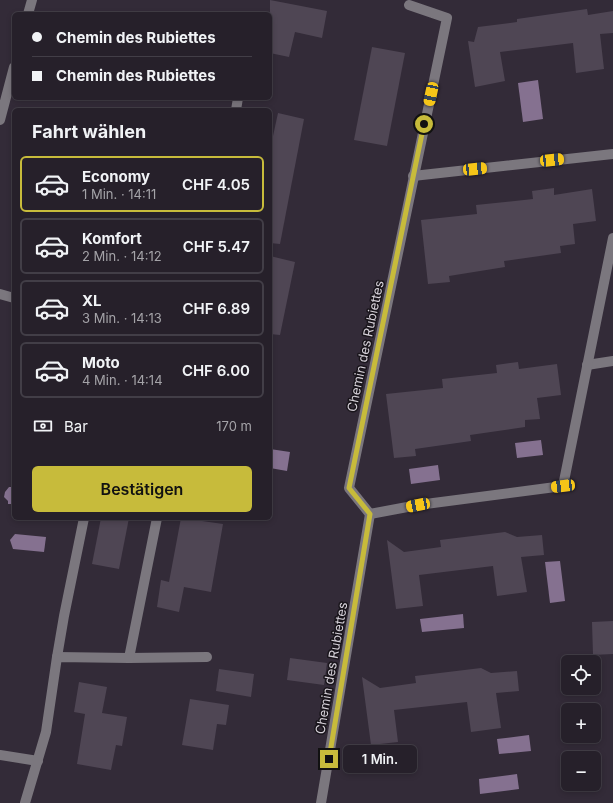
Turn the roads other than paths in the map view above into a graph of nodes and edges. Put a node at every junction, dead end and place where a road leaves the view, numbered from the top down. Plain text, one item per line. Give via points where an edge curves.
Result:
1 (32, 0) edge
2 (409, 5) dead end
3 (29, 12) edge
4 (12, 75) edge
5 (0, 120) edge
6 (613, 154) edge
7 (413, 176) junction
8 (613, 238) edge
9 (0, 294) edge
10 (12, 297) edge
11 (613, 361) edge
12 (587, 365) junction
13 (370, 514) junction
14 (84, 520) edge
15 (157, 520) edge
16 (57, 657) junction
17 (207, 657) dead end
18 (129, 658) junction
19 (0, 755) edge
20 (38, 761) junction
21 (25, 803) edge
22 (321, 803) edge

1 - 3 street
2 - 7 street, Chemin des Rubiettes via 447,18
4 - 5 street
6 - 7 street
7 - 13 street, Chemin des Rubiettes via 349,488
8 - 12 street
9 - 10 street
11 - 12 street
12 - 13 street via 563,486 418,505
13 - 22 street, Chemin des Rubiettes
14 - 16 street
15 - 18 street
16 - 18 street
16 - 20 street via 46,732
17 - 18 street
19 - 20 street
20 - 21 street

